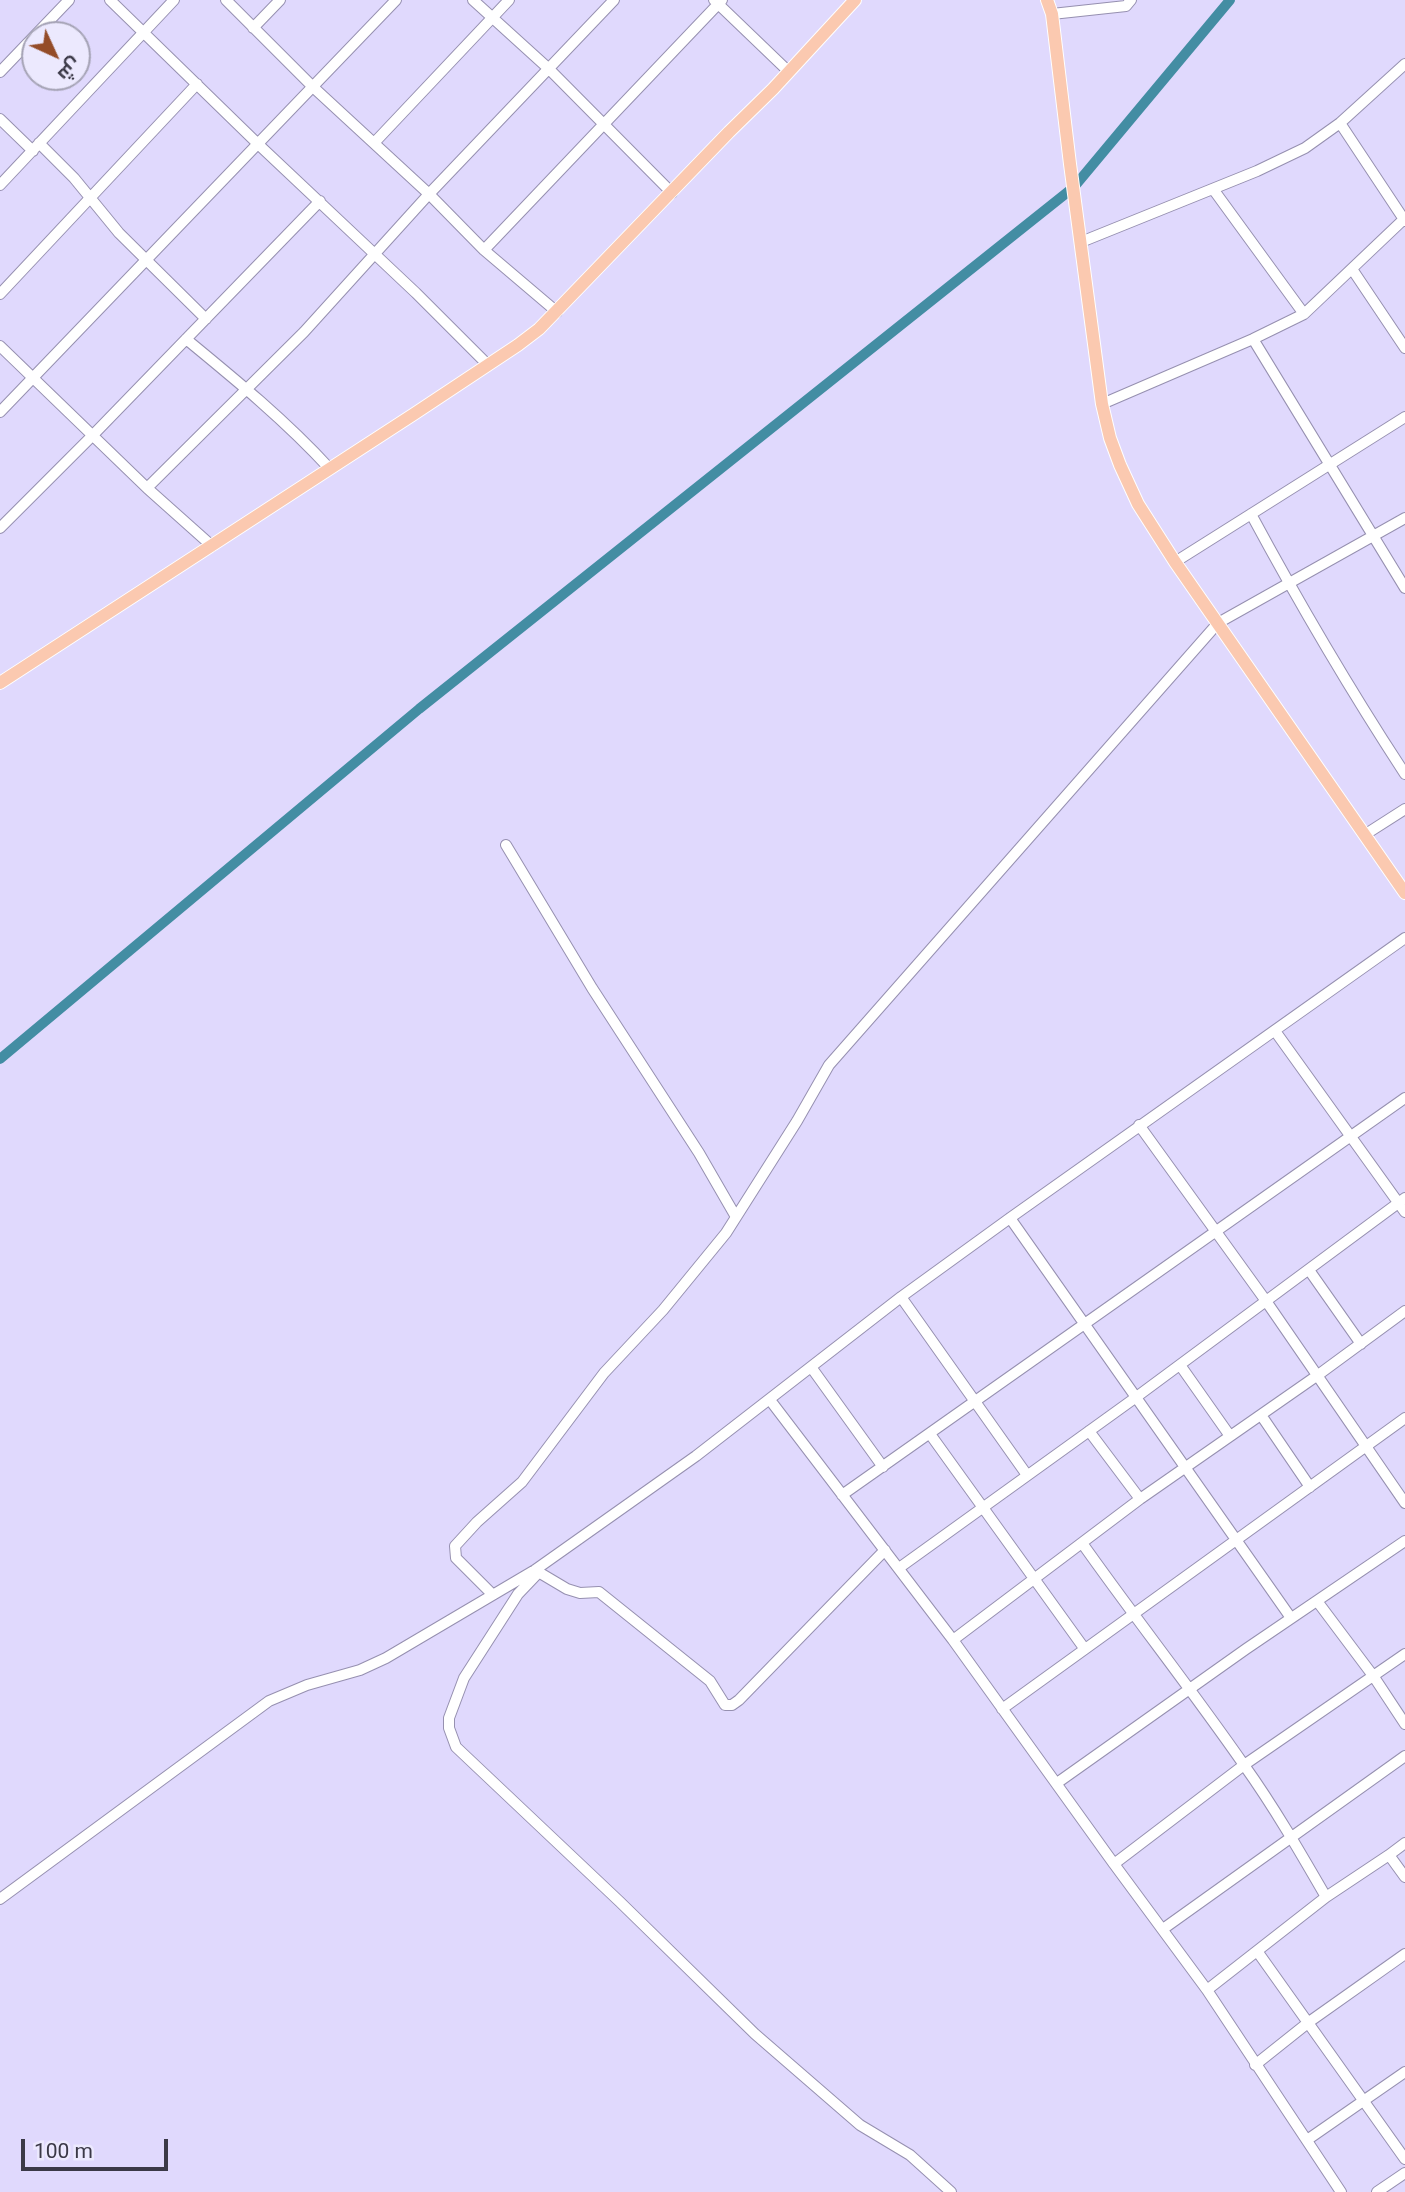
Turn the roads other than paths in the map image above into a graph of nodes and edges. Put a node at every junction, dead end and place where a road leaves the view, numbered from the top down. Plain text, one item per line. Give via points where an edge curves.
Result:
1 (69, 0) edge
2 (110, 0) edge
3 (174, 0) edge
4 (226, 0) edge
5 (280, 0) edge
6 (396, 0) edge
7 (473, 0) edge
8 (509, 0) edge
9 (614, 0) edge
10 (855, 0) edge
11 (1047, 0) edge
12 (1130, 0) edge
13 (718, 1) edge
14 (1052, 14) junction
15 (493, 17) junction
16 (253, 28) junction
17 (144, 32) junction
18 (1405, 64) edge
19 (549, 69) junction
20 (788, 71) junction
21 (0, 72) edge
22 (197, 84) junction
23 (313, 87) junction
24 (0, 120) edge
25 (603, 123) junction
26 (1340, 123) junction
27 (374, 143) junction
28 (258, 145) junction
29 (36, 147) junction
30 (0, 185) edge
31 (1213, 189) junction
32 (672, 193) junction
33 (429, 194) junction
34 (89, 198) junction
35 (320, 201) junction
36 (1404, 220) edge
37 (1081, 242) junction
38 (484, 250) junction
39 (375, 254) junction
40 (147, 260) junction
41 (1352, 269) junction
42 (0, 294) edge
43 (557, 312) junction
44 (1304, 314) junction
45 (206, 319) junction
46 (186, 338) junction
47 (1253, 339) junction
48 (0, 346) edge
49 (1405, 348) edge
50 (488, 365) junction
51 (33, 379) junction
52 (246, 389) junction
53 (1102, 404) junction
54 (0, 412) edge
55 (1405, 417) edge
56 (93, 435) junction
57 (1330, 466) junction
58 (330, 469) junction
59 (147, 488) junction
60 (1251, 514) junction
61 (1405, 518) edge
62 (0, 528) edge
63 (1374, 536) junction
64 (212, 546) junction
65 (1175, 562) junction
66 (1289, 584) junction
67 (1405, 588) edge
68 (1218, 623) junction
69 (0, 683) edge
70 (1405, 774) edge
71 (1405, 808) edge
72 (1366, 834) junction
73 (506, 845) dead end
74 (1405, 892) edge
75 (1405, 938) edge
76 (1275, 1031) junction
77 (1405, 1098) edge
78 (1139, 1125) junction
79 (1351, 1137) junction
80 (1403, 1204) edge
81 (736, 1217) junction
82 (1010, 1218) junction
83 (1216, 1230) junction
84 (1309, 1270) junction
85 (901, 1297) junction
86 (1266, 1301) junction
87 (1405, 1311) edge
88 (1084, 1325) junction
89 (1360, 1344) junction
90 (1180, 1365) junction
91 (811, 1367) junction
92 (1318, 1375) junction
93 (1135, 1398) junction
94 (770, 1399) junction
95 (974, 1401) junction
96 (1261, 1415) junction
97 (1405, 1418) edge
98 (1089, 1431) junction
99 (930, 1434) junction
100 (1230, 1436) junction
101 (1367, 1446) junction
102 (1186, 1466) junction
103 (883, 1467) junction
104 (1027, 1475) junction
105 (1310, 1487) junction
106 (842, 1495) junction
107 (1140, 1499) junction
108 (1405, 1503) edge
109 (983, 1507) junction
110 (1237, 1539) junction
111 (1405, 1541) edge
112 (1082, 1544) junction
113 (885, 1550) junction
114 (899, 1568) junction
115 (537, 1571) junction
116 (1035, 1578) junction
117 (492, 1594) junction
118 (1317, 1601) junction
119 (1133, 1616) junction
120 (1292, 1618) junction
121 (953, 1640) junction
122 (1084, 1648) junction
123 (1405, 1654) edge
124 (1374, 1677) junction
125 (1189, 1690) junction
126 (1002, 1709) junction
127 (1405, 1724) edge
128 (1405, 1756) edge
129 (1244, 1765) junction
130 (1057, 1783) junction
131 (1291, 1837) junction
132 (1405, 1843) edge
133 (1389, 1855) junction
134 (1114, 1864) junction
135 (1405, 1877) edge
136 (1326, 1897) junction
137 (0, 1899) edge
138 (1163, 1929) junction
139 (1257, 1951) junction
140 (1405, 1954) edge
141 (1207, 1990) junction
142 (1309, 2022) junction
143 (1255, 2065) junction
144 (1405, 2072) edge
145 (1365, 2101) junction
146 (1307, 2140) junction
147 (1405, 2159) edge
148 (1405, 2173) edge
149 (944, 2190) edge
150 (1341, 2192) edge
151 (1377, 2192) edge

1 - 21 street
2 - 17 street
3 - 17 street
4 - 16 street
5 - 16 street
6 - 23 street
7 - 15 street
8 - 15 street
9 - 19 street
10 - 20 main road
11 - 14 main road
12 - 14 street via 1126,6
13 - 20 street
13 - 25 street
14 - 37 main road
15 - 19 street
15 - 27 street
16 - 23 street
17 - 22 street
17 - 29 street
18 - 26 street
19 - 25 street
19 - 33 street
20 - 32 main road
22 - 28 street
22 - 34 street
23 - 27 street
23 - 28 street
24 - 29 street
25 - 32 street
25 - 38 street
26 - 31 street via 1305,148
26 - 36 street
27 - 33 street
28 - 35 street
28 - 40 street
29 - 30 street
29 - 34 street via 74,177
31 - 37 street
31 - 44 street
32 - 43 main road
33 - 38 street
33 - 39 street
34 - 40 street
34 - 42 street
35 - 39 street
35 - 45 street
36 - 41 street
37 - 53 main road
38 - 43 street
39 - 50 street
39 - 52 street
40 - 45 street
40 - 51 street
41 - 44 street
41 - 49 street
43 - 50 main road
44 - 47 street
45 - 46 street
46 - 52 street
46 - 56 street
47 - 53 street
47 - 57 street
48 - 51 street
50 - 58 main road
51 - 54 street
51 - 56 street
52 - 58 street
52 - 59 street
53 - 65 main road via 1129,485
55 - 57 street
56 - 59 street
56 - 62 street
57 - 60 street
57 - 63 street
58 - 64 main road
59 - 64 street
60 - 65 street
60 - 66 street
61 - 63 street
63 - 66 street
63 - 67 street
64 - 69 main road
65 - 68 main road
66 - 68 street
66 - 70 street
68 - 72 main road
68 - 81 street via 829,1065
71 - 72 street
72 - 74 main road
73 - 81 street
75 - 76 street
76 - 78 street
76 - 79 street
77 - 79 street
78 - 82 street
78 - 83 street
79 - 80 street
79 - 83 street
80 - 84 street
81 - 117 street via 687,1283 604,1373 522,1482 455,1546 456,1558
82 - 85 street
82 - 88 street
83 - 86 street
83 - 88 street
84 - 86 street
84 - 89 street
85 - 91 street
85 - 95 street
86 - 90 street
86 - 92 street
87 - 89 street
88 - 93 street
88 - 95 street
89 - 92 street
90 - 93 street
90 - 100 street
91 - 94 street
91 - 103 street
92 - 96 street
92 - 101 street
93 - 98 street
93 - 102 street
94 - 106 street
94 - 115 street
95 - 99 street
95 - 104 street
96 - 100 street
96 - 105 street
97 - 101 street
98 - 104 street
98 - 107 street
99 - 103 street
99 - 109 street
100 - 102 street
101 - 105 street
101 - 108 street
102 - 107 street
102 - 110 street
103 - 106 street
104 - 109 street
105 - 110 street
106 - 113 street
107 - 112 street
109 - 114 street
109 - 116 street
110 - 119 street
110 - 120 street
111 - 118 street
112 - 116 street
112 - 119 street
113 - 114 street
113 - 115 street via 732,1705 725,1705 710,1681 599,1592 567,1590
114 - 121 street
115 - 117 street
115 - 149 street via 464,1678 449,1718 456,1747 755,2034 860,2125 910,2155
116 - 121 street
116 - 122 street
117 - 137 street via 386,1658 269,1701
118 - 120 street
118 - 124 street
119 - 122 street
119 - 125 street
120 - 125 street
121 - 126 street
122 - 126 street
123 - 124 street
124 - 127 street
124 - 129 street
125 - 129 street
125 - 130 street
126 - 130 street
128 - 131 street
129 - 131 street
129 - 134 street
130 - 134 street
131 - 136 street
131 - 138 street
132 - 133 street
133 - 135 street
133 - 136 street
134 - 138 street
136 - 139 street
138 - 141 street
139 - 141 street
139 - 142 street
140 - 142 street
141 - 143 street
142 - 143 street
142 - 145 street
143 - 146 street
144 - 145 street
145 - 146 street
145 - 147 street
146 - 150 street
148 - 151 street

